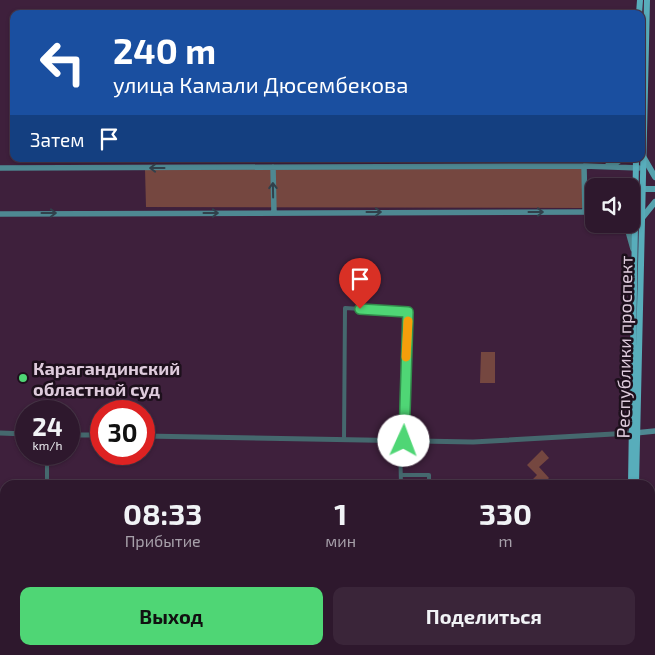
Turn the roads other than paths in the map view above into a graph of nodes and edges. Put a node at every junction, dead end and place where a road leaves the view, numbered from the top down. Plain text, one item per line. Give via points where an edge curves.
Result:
1 (647, 0) edge
2 (645, 105) edge
3 (645, 160) edge
4 (616, 162) edge
5 (636, 162) edge
6 (644, 162) edge
7 (587, 166) junction
8 (273, 167) junction
9 (0, 168) edge
10 (635, 168) junction
11 (643, 169) junction
12 (655, 177) edge
13 (586, 178) edge
14 (635, 178) edge
15 (643, 189) junction
16 (655, 189) edge
17 (655, 202) edge
18 (640, 203) edge
19 (585, 212) edge
20 (640, 212) edge
21 (274, 213) junction
22 (0, 214) edge
23 (629, 233) edge
24 (636, 233) edge
25 (638, 233) edge
26 (634, 253) junction
27 (655, 430) edge
28 (0, 433) edge
29 (634, 433) junction
30 (15, 434) edge
31 (155, 436) edge
32 (344, 440) junction
33 (402, 441) junction
34 (47, 465) edge
35 (401, 475) junction
36 (47, 480) edge
37 (401, 480) edge
38 (429, 480) edge
39 (631, 480) edge
40 (636, 480) edge

1 - 2 highway, Республики проспект
3 - 12 main road
4 - 7 main road
5 - 10 highway, Республики проспект
6 - 11 highway, Республики проспект
7 - 8 main road
7 - 10 main road
7 - 13 main road
8 -> 9 main road
21 -> 8 main road
10 - 11 main road
10 - 14 highway, Республики проспект
11 - 15 highway, Республики проспект
15 - 16 main road
15 - 18 highway, Республики проспект
17 - 20 main road
21 -> 19 main road
22 -> 21 main road
23 - 26 main road
24 - 26 highway, Республики проспект
25 - 29 highway, Республики проспект
26 - 29 highway, Республики проспект
27 - 29 main road
28 - 30 street
29 - 33 street via 483,442
29 - 39 highway, Республики проспект
29 - 40 highway, Республики проспект
31 - 32 street
32 - 33 street
32 - 33 street via 344,308 408,312
33 - 35 street
34 - 36 street
35 - 37 street
35 - 38 street via 429,475

